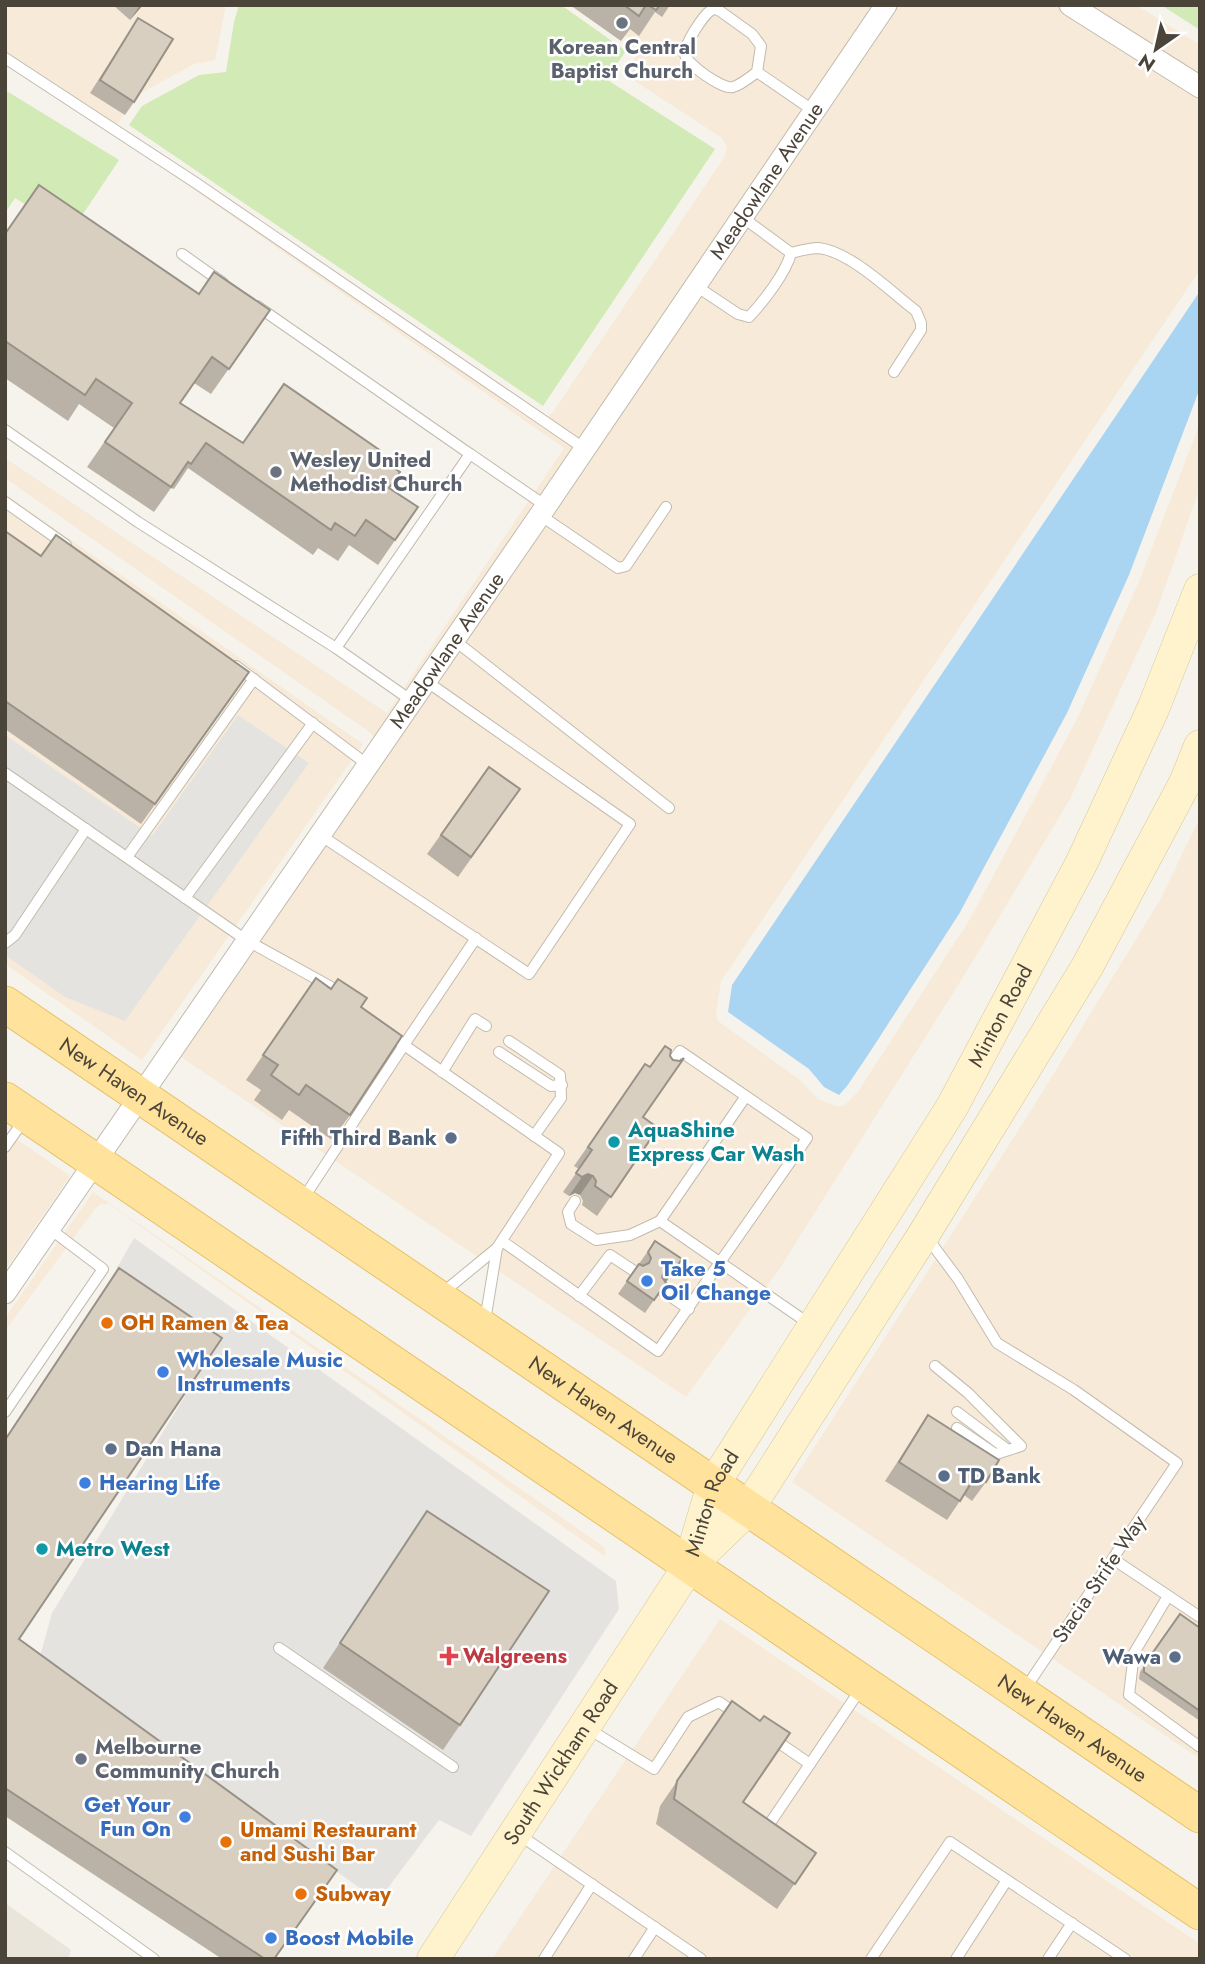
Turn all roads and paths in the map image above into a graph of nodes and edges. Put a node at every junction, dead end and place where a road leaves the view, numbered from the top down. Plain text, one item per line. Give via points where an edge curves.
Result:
1 (886, 5) edge
2 (1070, 5) edge
3 (5, 58) edge
4 (757, 72) junction
5 (1200, 87) edge
6 (814, 111) junction
7 (742, 217) junction
8 (791, 253) junction
9 (182, 254) dead end
10 (696, 286) junction
11 (237, 293) edge
12 (249, 300) edge
13 (894, 372) dead end
14 (5, 430) edge
15 (585, 449) junction
16 (470, 454) junction
17 (5, 502) edge
18 (666, 507) dead end
19 (543, 511) junction
20 (72, 549) edge
21 (1200, 590) edge
22 (454, 640) junction
23 (336, 648) junction
24 (227, 659) edge
25 (254, 679) junction
26 (426, 681) junction
27 (412, 701) junction
28 (313, 723) junction
29 (1200, 747) edge
30 (368, 765) junction
31 (6, 775) edge
32 (669, 808) dead end
33 (86, 829) junction
34 (320, 835) junction
35 (127, 857) junction
36 (186, 898) junction
37 (476, 938) junction
38 (246, 940) junction
39 (5, 943) edge
40 (351, 1000) edge
41 (5, 1004) edge
42 (486, 1026) dead end
43 (382, 1027) edge
44 (509, 1041) dead end
45 (404, 1045) junction
46 (499, 1052) dead end
47 (442, 1072) junction
48 (664, 1073) edge
49 (562, 1085) junction
50 (141, 1096) junction
51 (746, 1096) junction
52 (16, 1108) edge
53 (534, 1136) junction
54 (5, 1147) edge
55 (97, 1162) junction
56 (575, 1201) dead end
57 (300, 1204) junction
58 (660, 1221) junction
59 (50, 1229) junction
60 (924, 1234) junction
61 (499, 1245) junction
62 (721, 1263) junction
63 (634, 1271) edge
64 (661, 1290) edge
65 (5, 1293) edge
66 (579, 1296) junction
67 (437, 1297) junction
68 (689, 1309) junction
69 (813, 1326) junction
70 (484, 1329) junction
71 (935, 1366) dead end
72 (5, 1412) edge
73 (957, 1412) dead end
74 (957, 1428) dead end
75 (1007, 1450) junction
76 (975, 1453) edge
77 (995, 1454) junction
78 (713, 1485) junction
79 (748, 1509) junction
80 (1113, 1559) junction
81 (689, 1566) junction
82 (1168, 1596) junction
83 (1200, 1618) edge
84 (279, 1648) dead end
85 (864, 1685) junction
86 (1021, 1694) junction
87 (585, 1726) junction
88 (753, 1726) edge
89 (765, 1733) edge
90 (1200, 1747) edge
91 (810, 1764) junction
92 (453, 1767) dead end
93 (1200, 1815) edge
94 (516, 1832) junction
95 (764, 1832) edge
96 (5, 1852) edge
97 (1007, 1880) junction
98 (592, 1884) junction
99 (1166, 1889) junction
100 (1200, 1896) edge
101 (1200, 1912) edge
102 (1072, 1923) junction
103 (655, 1927) junction
104 (154, 1959) edge
105 (433, 1959) edge
106 (544, 1959) edge
107 (634, 1959) edge
108 (701, 1959) edge
109 (872, 1959) edge
110 (956, 1959) edge
111 (1048, 1959) edge
112 (1125, 1959) edge

1 - 6 street, Meadowlane Avenue
2 - 5 street
3 - 15 lane
4 - 4 lane via 761,46 752,34 720,11 708,12 685,46 688,61 729,88
4 - 6 lane
6 - 7 street, Meadowlane Avenue
7 - 8 lane
7 - 10 street, Meadowlane Avenue
8 - 10 lane via 749,317
8 - 13 lane via 818,248 837,254 916,312 921,330
9 - 11 lane
10 - 15 street, Meadowlane Avenue
12 - 16 lane
14 - 23 lane via 138,522
15 - 19 street, Meadowlane Avenue
16 - 19 lane
16 - 23 lane
17 - 20 lane
18 - 19 lane via 626,566 618,568
19 - 22 street, Meadowlane Avenue
21 - 69 main road, Minton Road via 1153,709 1082,862 952,1107
22 - 26 street, Meadowlane Avenue
22 - 32 lane
23 - 27 lane
24 - 25 lane
25 - 28 lane
25 - 35 lane
26 - 27 street, Meadowlane Avenue
26 - 37 lane via 630,824 529,974
27 - 30 street, Meadowlane Avenue
28 - 30 lane
28 - 36 lane
29 - 60 main road, Minton Road via 1189,786 1087,968
30 - 34 street, Meadowlane Avenue
31 - 33 lane
33 - 35 lane
33 - 39 lane via 15,935
34 - 37 lane
34 - 38 street, Meadowlane Avenue
35 - 36 lane
36 - 38 lane
37 - 45 lane
38 - 40 lane
38 - 50 street, Meadowlane Avenue
41 - 50 main road, New Haven Avenue
42 - 47 lane via 475,1019 472,1035
43 - 45 lane
44 - 49 lane via 560,1075
45 - 47 lane
45 - 57 lane
46 - 49 lane via 551,1086
47 - 53 lane
48 - 51 lane via 680,1051
49 - 53 lane via 561,1098
50 - 55 street, Meadowlane Avenue
50 - 57 main road, New Haven Avenue
51 - 58 lane
51 - 62 lane via 807,1138
52 - 54 lane
52 - 55 main road
53 - 61 lane via 559,1153
55 - 59 street, Meadowlane Avenue
55 - 81 main road
56 - 58 lane via 568,1212 571,1224 596,1240 630,1235
57 - 67 main road, New Haven Avenue
58 - 62 lane
59 - 65 street, Meadowlane Avenue
59 - 72 lane via 103,1269
60 - 79 main road, Minton Road
60 - 80 lane, Stacia Strife Way via 997,1343 1074,1390 1177,1463
61 - 66 lane
61 - 67 lane
61 - 70 lane
62 - 68 lane
62 - 69 lane
63 - 66 lane via 610,1255
64 - 68 lane
66 - 68 lane via 659,1351
67 - 70 main road, New Haven Avenue
69 - 78 main road, Minton Road
70 - 78 main road, New Haven Avenue
71 - 75 lane via 1021,1446
73 - 75 lane
74 - 77 lane
75 - 77 lane
76 - 77 lane
78 - 79 main road, New Haven Avenue
78 - 81 main road, Minton Road
79 - 81 main road, Minton Road
79 - 86 main road, New Haven Avenue
80 - 82 lane
80 - 86 lane, Stacia Strife Way
81 - 85 main road
81 - 87 main road, South Wickham Road
82 - 83 lane
82 - 90 lane via 1134,1653 1129,1695
84 - 92 lane
85 - 91 lane
85 - 99 main road
86 - 93 main road, New Haven Avenue
87 - 88 lane via 654,1769 688,1717 719,1702
87 - 94 main road, South Wickham Road
89 - 91 lane
91 - 95 lane
94 - 98 lane
94 - 105 main road, South Wickham Road
96 - 104 lane
97 - 102 lane
97 - 109 lane via 950,1842
97 - 110 lane
98 - 103 lane
98 - 106 lane
99 - 100 main road
99 - 101 main road
102 - 111 lane
102 - 112 lane
103 - 107 lane
103 - 108 lane

